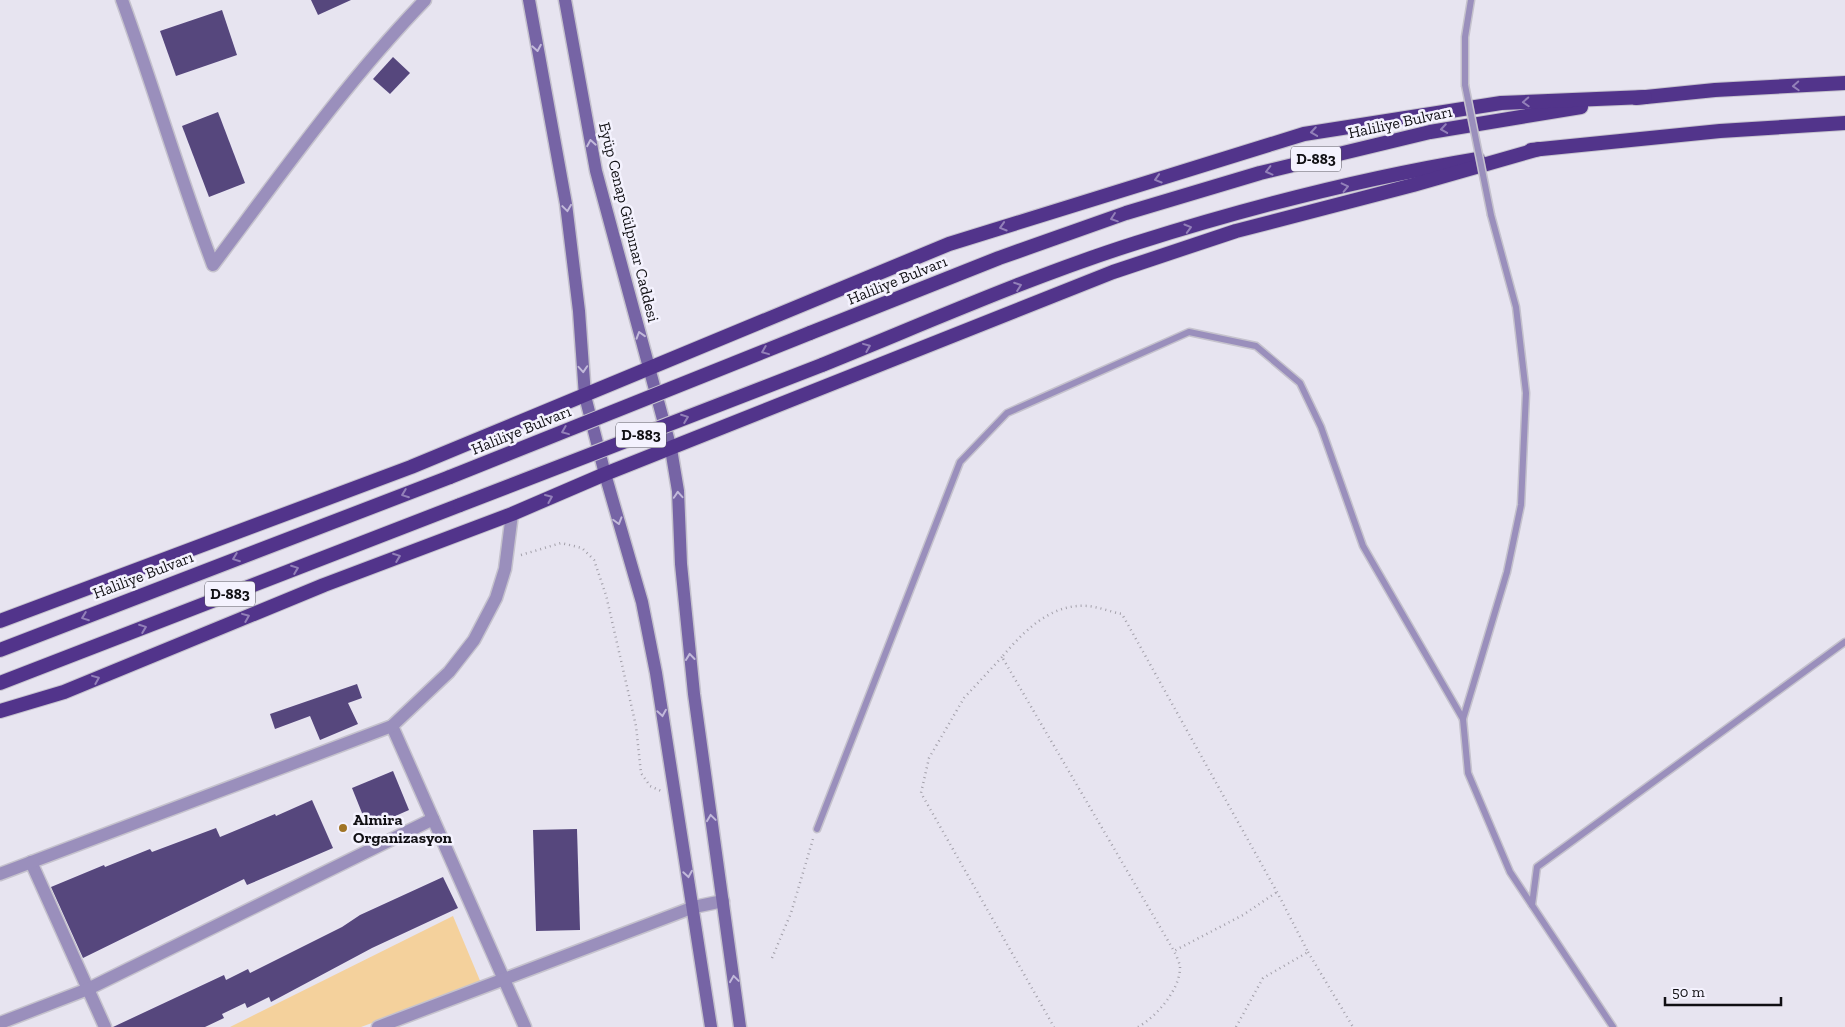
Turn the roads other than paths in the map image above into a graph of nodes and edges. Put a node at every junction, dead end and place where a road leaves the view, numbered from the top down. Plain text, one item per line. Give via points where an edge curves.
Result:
1 (122, 0) edge
2 (425, 0) edge
3 (528, 0) edge
4 (565, 0) edge
5 (1471, 0) edge
6 (1845, 83) edge
7 (1645, 97) junction
8 (1845, 123) edge
9 (1539, 149) junction
10 (650, 368) junction
11 (585, 396) junction
12 (671, 449) junction
13 (604, 474) junction
14 (512, 514) junction
15 (0, 621) edge
16 (1845, 642) edge
17 (0, 650) edge
18 (0, 683) edge
19 (64, 692) junction
20 (0, 711) edge
21 (0, 716) edge
22 (1463, 719) junction
23 (392, 726) junction
24 (433, 818) junction
25 (817, 829) road end
26 (31, 862) junction
27 (0, 874) edge
28 (722, 901) junction
29 (1532, 905) junction
30 (694, 906) junction
31 (505, 979) junction
32 (88, 989) junction
33 (0, 1023) edge
34 (105, 1027) edge
35 (378, 1027) edge
36 (525, 1027) edge
37 (711, 1027) edge
38 (740, 1027) edge
39 (1613, 1027) edge

1 - 2 street via 213,265 315,128 381,46
3 -> 11 main road via 566,204
10 -> 4 main road, Eyüp Cenap Gülpınar Caddesi via 596,170
5 - 22 lane, bridge via 1465,37 1465,85 1491,215 1516,307 1526,393 1521,505 1508,572
6 -> 7 highway, Haliliye Bulvarı / D-883
7 -> 10 highway via 1501,104 1304,134 949,244
7 -> 17 highway, Haliliye Bulvarı / D-883, bridge via 1430,132 1260,173 1126,213 999,258 450,477
8 - 9 highway, D-883 via 1720,131
9 - 12 highway via 1236,231 1113,272
18 -> 9 highway, D-883, bridge via 822,365 1008,289 1135,243 1277,203 1430,167
10 - 11 highway
10 - 12 main road, Eyüp Cenap Gülpınar Caddesi
11 - 13 main road
11 - 15 highway via 411,467
12 - 13 highway
28 -> 12 main road, Eyüp Cenap Gülpınar Caddesi via 694,694 681,564 678,491
14 -> 13 highway
13 -> 30 main road via 642,602
19 -> 14 highway via 324,585
14 - 23 street via 506,563 496,598 474,640 449,672
16 - 29 lane via 1537,867
19 - 20 highway
19 - 21 highway
22 - 25 lane via 1363,546 1321,427 1300,383 1256,346 1189,332 1007,413 960,462
22 - 29 lane via 1468,773 1510,872
23 - 24 street
23 - 26 street
24 - 31 street
24 - 32 street
26 - 27 street
26 - 32 street
28 - 30 street
38 -> 28 main road, Eyüp Cenap Gülpınar Caddesi
29 - 39 lane
30 - 31 street
30 - 37 main road
31 - 35 street
31 - 36 street
32 - 33 street
32 - 34 street

